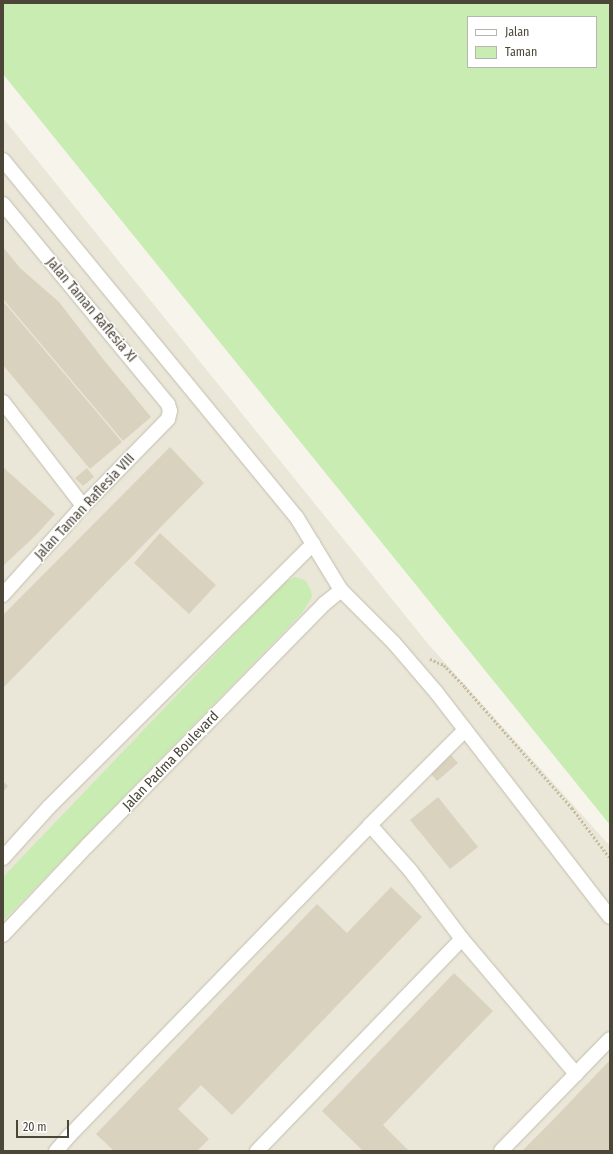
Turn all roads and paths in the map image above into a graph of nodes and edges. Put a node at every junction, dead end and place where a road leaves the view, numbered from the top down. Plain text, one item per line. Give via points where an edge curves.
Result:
1 (3, 160) edge
2 (3, 204) edge
3 (3, 403) edge
4 (168, 419) joint
5 (83, 506) junction
6 (313, 544) junction
7 (341, 590) junction
8 (3, 595) edge
9 (423, 656) dead end
10 (465, 730) junction
11 (370, 825) junction
12 (3, 858) edge
13 (610, 858) edge
14 (610, 917) edge
15 (3, 934) edge
16 (462, 939) junction
17 (610, 1039) edge
18 (576, 1074) junction
19 (56, 1151) edge
20 (257, 1151) edge
21 (501, 1151) edge

1 - 6 street via 298,518
2 - 4 street, Jalan Taman Raflesia XI via 168,404
3 - 5 street
4 - 5 street, Jalan Taman Raflesia VIII
5 - 8 street, Jalan Taman Raflesia VIII
6 - 7 street
6 - 12 street via 49,807
7 - 10 street via 394,642
7 - 15 street, Jalan Padma Boulevard via 324,604
9 - 13 path via 444,666 465,687 572,808
10 - 11 street
10 - 14 street
11 - 16 street via 410,870
11 - 19 street
16 - 18 street
16 - 20 street
17 - 18 street
18 - 21 street

